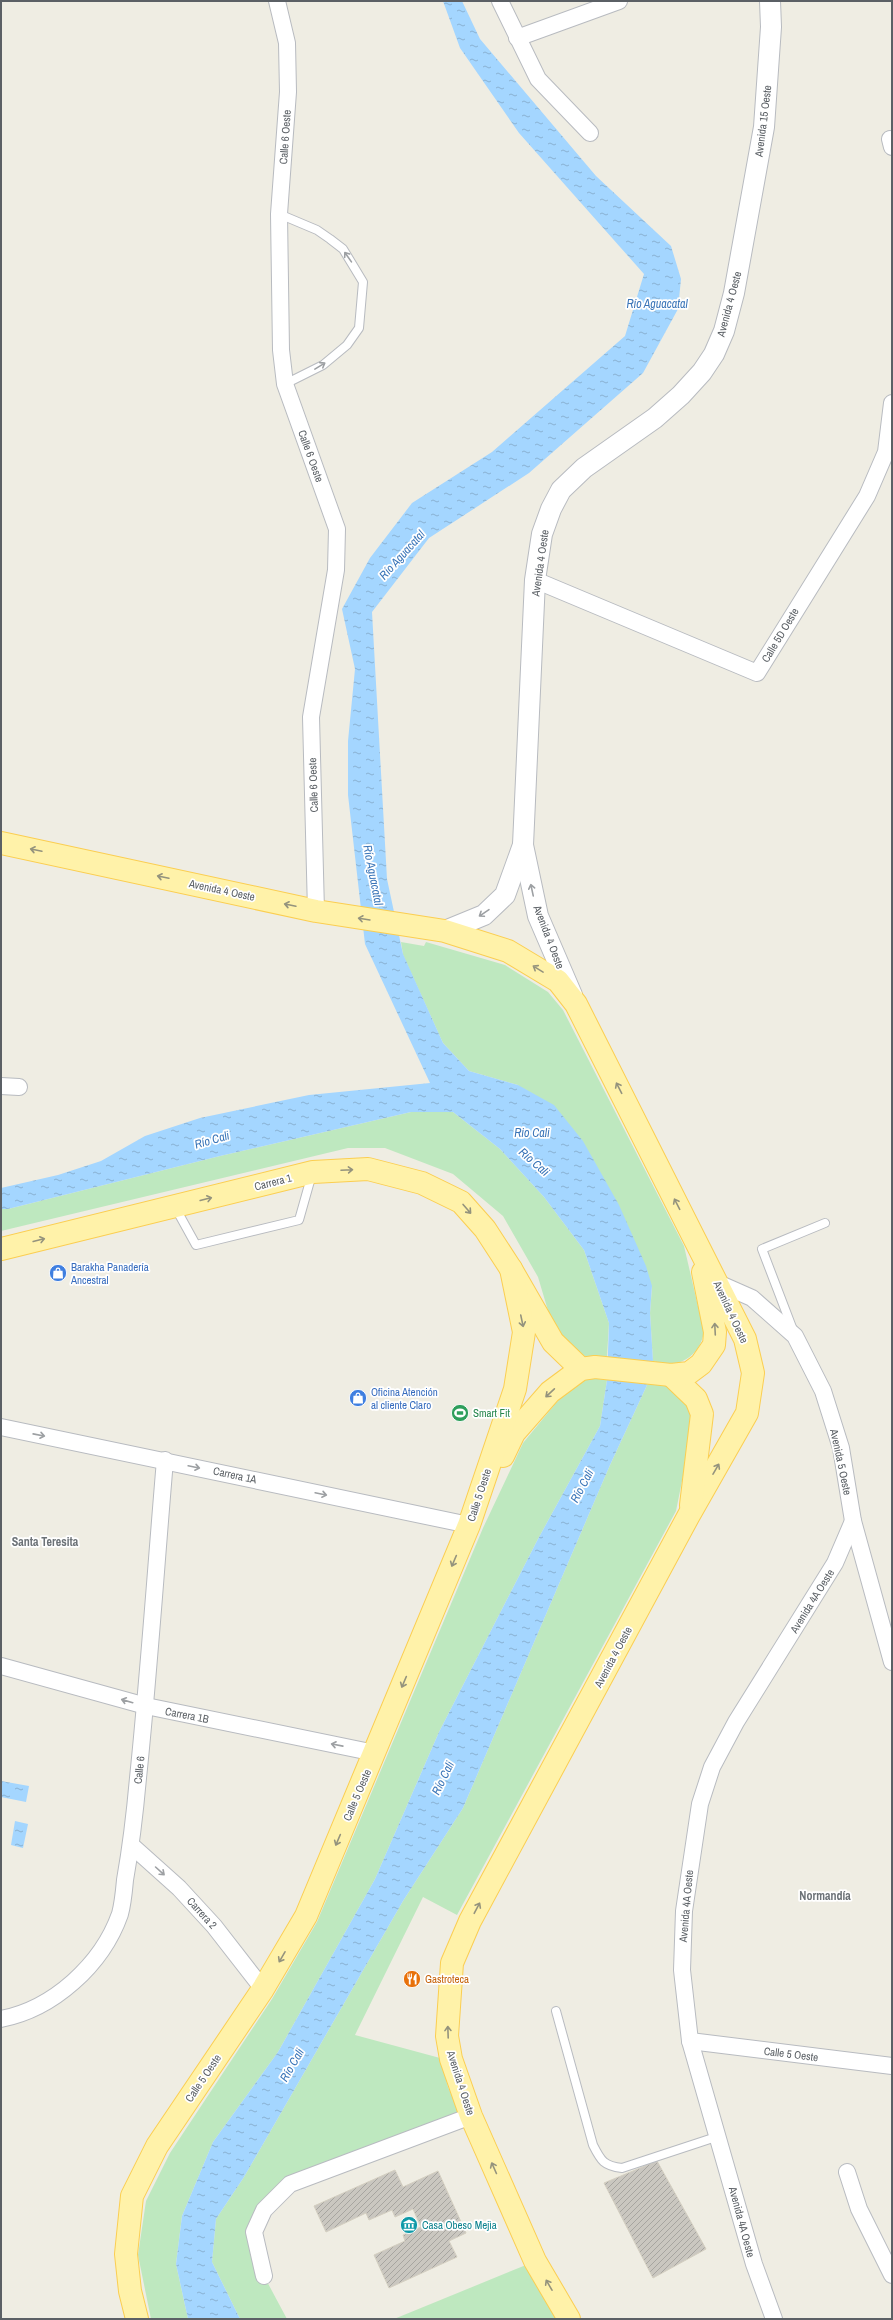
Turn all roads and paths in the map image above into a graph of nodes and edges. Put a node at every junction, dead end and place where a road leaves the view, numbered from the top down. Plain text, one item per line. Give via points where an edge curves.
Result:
1 (277, 1) edge
2 (500, 1) edge
3 (619, 1) edge
4 (770, 1) edge
5 (516, 38) junction
6 (590, 133) dead end
7 (279, 214) junction
8 (744, 240) joint
9 (285, 384) junction
10 (892, 404) edge
11 (536, 580) junction
12 (1, 843) edge
13 (522, 845) junction
14 (316, 910) junction
15 (435, 930) junction
16 (576, 1004) junction
17 (1, 1086) edge
18 (19, 1087) dead end
19 (313, 1172) junction
20 (174, 1206) junction
21 (826, 1223) dead end
22 (694, 1239) junction
23 (1, 1249) edge
24 (511, 1269) junction
25 (718, 1283) junction
26 (795, 1336) junction
27 (588, 1368) junction
28 (666, 1374) junction
29 (1, 1427) edge
30 (165, 1460) junction
31 (689, 1515) junction
32 (853, 1521) junction
33 (469, 1525) junction
34 (891, 1654) edge
35 (1, 1666) edge
36 (146, 1706) junction
37 (375, 1753) junction
38 (131, 1845) junction
39 (264, 1989) junction
40 (556, 2011) dead end
41 (1, 2019) edge
42 (690, 2041) junction
43 (892, 2066) edge
44 (471, 2116) junction
45 (719, 2136) junction
46 (847, 2172) dead end
47 (892, 2274) edge
48 (264, 2276) dead end
49 (137, 2319) edge
50 (569, 2319) edge
51 (774, 2319) edge

1 - 7 street, Calle 6 Oeste via 287,43 288,92
2 - 5 street
3 - 5 street
4 - 8 street, Avenida 15 Oeste via 771,27 764,127
5 - 6 street via 538,78
7 - 9 street, Calle 6 Oeste via 281,350
9 -> 7 lane via 323,365 347,345 359,328 363,282 343,249 317,230
8 - 11 street, Avenida 4 Oeste via 734,293 724,331 714,354 681,395 655,418 584,468 561,490 542,534
9 - 14 street, Calle 6 Oeste via 337,529 336,570 311,717
10 - 11 street, Calle 5D Oeste via 886,452 867,496 757,674
11 - 13 street, Avenida 4 Oeste
14 -> 12 main road, Avenida 4 Oeste
13 -> 15 street, Avenida 4 Oeste via 505,895 484,915
16 -> 13 street, Avenida 4 Oeste via 538,916
15 -> 14 main road, Avenida 4 Oeste
16 -> 15 main road, Avenida 4 Oeste via 558,981 508,951
22 -> 16 main road, Avenida 4 Oeste
17 - 18 street
20 -> 19 main road, Carrera 1
19 - 20 lane via 299,1220 196,1245
19 -> 24 main road, Carrera 1 via 368,1169 422,1183 461,1202 485,1229
23 -> 20 main road, Carrera 1
21 - 26 lane via 762,1249
22 - 25 main road, Avenida 4 Oeste
28 -> 22 main road via 689,1373 701,1364 714,1344 714,1319
24 - 27 main road, Carrera 1 via 552,1342
24 -> 33 main road, Calle 5 Oeste via 524,1332 515,1388
25 - 26 street, Avenida 5 Oeste via 752,1298
31 -> 25 main road, Avenida 4 Oeste via 747,1413 753,1373 745,1339
26 - 32 street, Avenida 5 Oeste via 828,1405 841,1448
27 - 28 main road
27 -> 33 main road via 550,1392 514,1433
28 - 31 main road via 696,1399 702,1414
29 -> 30 street, Carrera 1A
30 -> 33 street, Carrera 1A
30 - 36 street, Calle 6
44 -> 31 main road, Avenida 4 Oeste via 451,2059 447,2036 452,1963 470,1921
32 - 34 street, Avenida 5 Oeste
32 - 42 street, Avenida 4A Oeste via 835,1563 736,1722 712,1767 700,1804 684,1911 682,1970
33 -> 37 main road, Calle 5 Oeste
36 -> 35 street, Carrera 1B
37 -> 36 street, Carrera 1B
36 - 38 street, Calle 6
37 -> 39 main road, Calle 5 Oeste via 306,1916
38 -> 39 street, Carrera 2 via 179,1888 204,1915
38 - 41 street, Calle 6 via 120,1913 107,1942 86,1969 56,1996 30,2011
39 - 49 main road, Calle 5 Oeste via 157,2146 132,2196 126,2254 130,2291
40 - 45 lane via 593,2145 600,2158 609,2166 622,2168
42 - 43 street, Calle 5 Oeste
42 - 45 street, Avenida 4A Oeste
44 - 48 street via 290,2184 264,2210 254,2232
50 -> 44 main road, Avenida 4 Oeste via 536,2261
45 - 51 street, Avenida 4A Oeste via 754,2264
46 - 47 street via 859,2209

